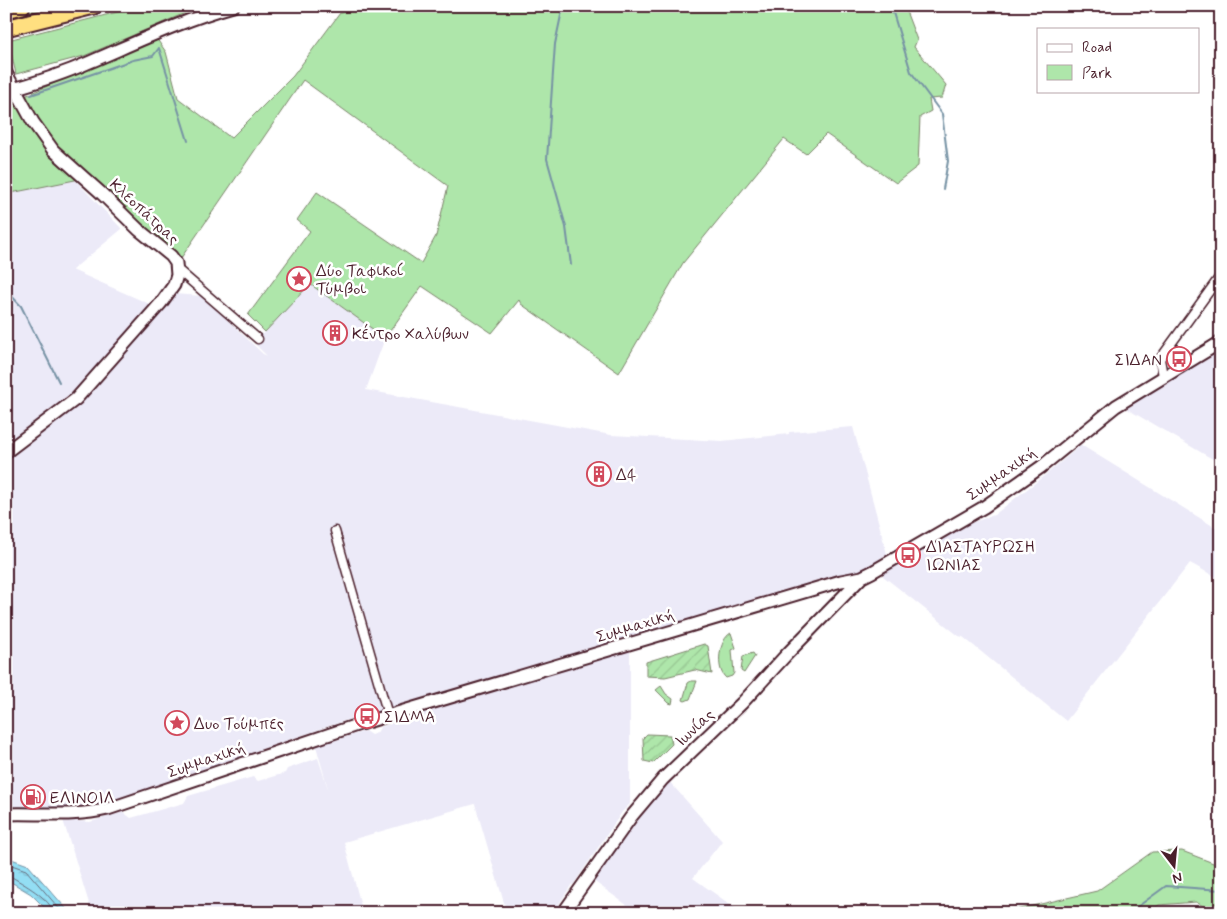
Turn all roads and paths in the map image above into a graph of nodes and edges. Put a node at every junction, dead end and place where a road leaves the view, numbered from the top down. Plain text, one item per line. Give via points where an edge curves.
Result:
1 (22, 6) edge
2 (94, 6) edge
3 (233, 6) edge
4 (6, 10) edge
5 (6, 28) edge
6 (6, 73) edge
7 (10, 90) edge
8 (177, 268) junction
9 (1221, 275) edge
10 (258, 339) dead end
11 (1221, 342) edge
12 (1163, 376) junction
13 (6, 452) edge
14 (335, 531) dead end
15 (862, 577) junction
16 (840, 581) junction
17 (846, 594) junction
18 (388, 715) junction
19 (6, 814) edge
20 (563, 913) edge

1 - 4 highway
2 - 5 highway
3 - 7 street via 205,14 68,71
6 - 7 street, Κλεοπάτρας
7 - 8 street, Κλεοπάτρας via 53,150 171,256
8 - 10 street
8 - 13 street, Κλεοπάτρας via 175,282 161,303 83,392
9 - 12 street via 1160,359
11 - 12 street, Συμμαχική
12 - 15 street, Συμμαχική via 1106,412 994,501
14 - 18 street
15 - 16 street, Συμμαχική
15 - 17 street, Ιωνίας
16 - 17 street
16 - 18 street, Συμμαχική
17 - 20 street, Ιωνίας via 742,703 663,778
18 - 19 street, Συμμαχική via 108,809 55,815

